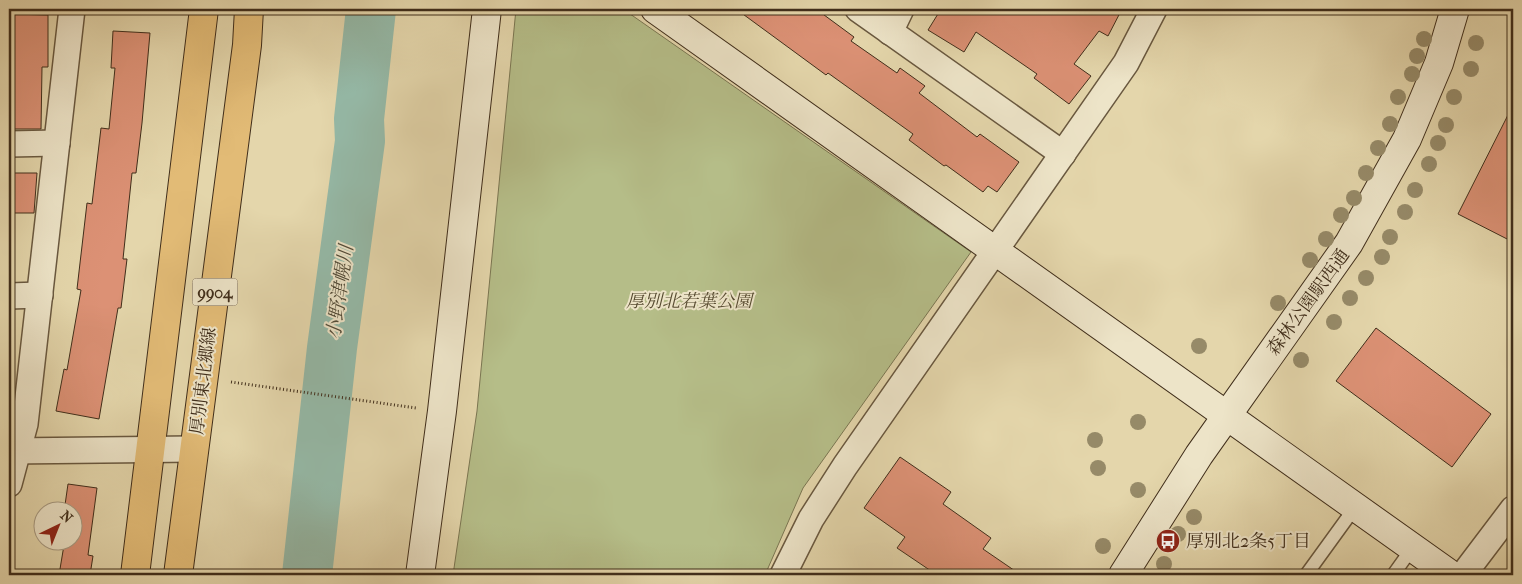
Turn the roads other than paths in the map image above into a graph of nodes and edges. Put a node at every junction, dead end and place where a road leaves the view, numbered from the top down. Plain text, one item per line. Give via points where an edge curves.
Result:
1 (72, 9) edge
2 (204, 9) edge
3 (249, 9) edge
4 (487, 9) edge
5 (655, 9) edge
6 (858, 9) edge
7 (901, 9) edge
8 (1154, 9) edge
9 (1455, 9) edge
10 (890, 32) junction
11 (57, 143) junction
12 (9, 144) edge
13 (1063, 154) junction
14 (996, 251) junction
15 (9, 296) edge
16 (40, 296) junction
17 (1227, 414) junction
18 (151, 450) junction
19 (194, 450) junction
20 (13, 451) edge
21 (9, 484) edge
22 (1356, 506) junction
23 (1513, 509) edge
24 (1413, 548) junction
25 (135, 575) edge
26 (178, 575) edge
27 (420, 575) edge
28 (783, 575) edge
29 (1123, 575) edge
30 (1306, 575) edge
31 (1393, 575) edge
32 (1452, 575) edge
33 (1463, 575) edge

1 - 11 street
2 - 18 main road, 9904
3 - 19 main road, 厚別東北郷線 / 9904
4 - 27 street via 442,411
5 - 14 street
6 - 10 street
7 - 10 street
8 - 13 street via 1126,63
9 - 17 street, 森林公園駅西通 via 1439,63 1407,139 1354,234
10 - 13 street
11 - 12 street
11 - 16 street
13 - 14 street
14 - 17 street
14 - 28 street via 845,466 811,519
15 - 16 street
16 - 20 street via 25,424
17 - 22 street
17 - 29 street, 森林公園駅西通
18 - 19 street
18 - 20 street
18 - 25 main road, 9904
19 - 26 main road, 厚別東北郷線 / 9904
20 - 21 street
22 - 24 street
22 - 30 lane
23 - 33 street
24 - 31 lane
24 - 32 street

